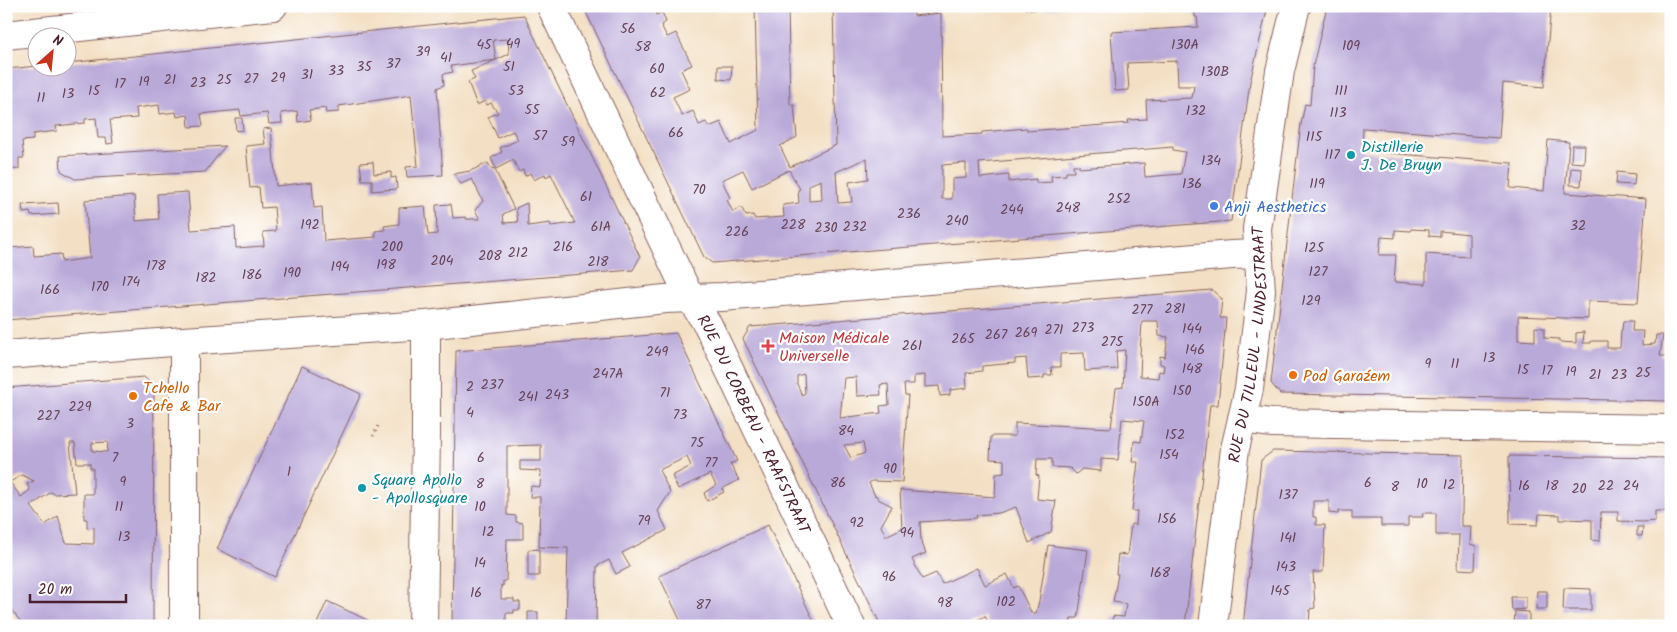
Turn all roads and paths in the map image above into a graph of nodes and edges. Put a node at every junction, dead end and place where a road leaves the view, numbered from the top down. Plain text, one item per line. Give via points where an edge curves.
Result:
1 (273, 6) edge
2 (551, 6) edge
3 (1296, 6) edge
4 (6, 35) edge
5 (1258, 254) junction
6 (690, 298) junction
7 (426, 325) junction
8 (184, 341) junction
9 (6, 355) edge
10 (1242, 419) junction
11 (378, 426) dead end
12 (1671, 429) edge
13 (373, 436) dead end
14 (184, 626) edge
15 (423, 626) edge
16 (851, 626) edge
17 (1213, 626) edge

1 - 4 street
2 - 6 street, RUE DU CORBEAU - RAAFSTRAAT
3 - 5 street, RUE DU TILLEUL - LINDESTRAAT via 1280,72 1257,229
5 - 6 street
5 - 10 street, RUE DU TILLEUL - LINDESTRAAT via 1261,291 1249,389
6 - 7 street
6 - 16 street, RUE DU CORBEAU - RAAFSTRAAT via 708,325
7 - 8 street
7 - 15 street
8 - 9 street
8 - 14 street
10 - 12 street via 1271,423
10 - 17 street, RUE DU TILLEUL - LINDESTRAAT via 1235,448
11 - 13 path

